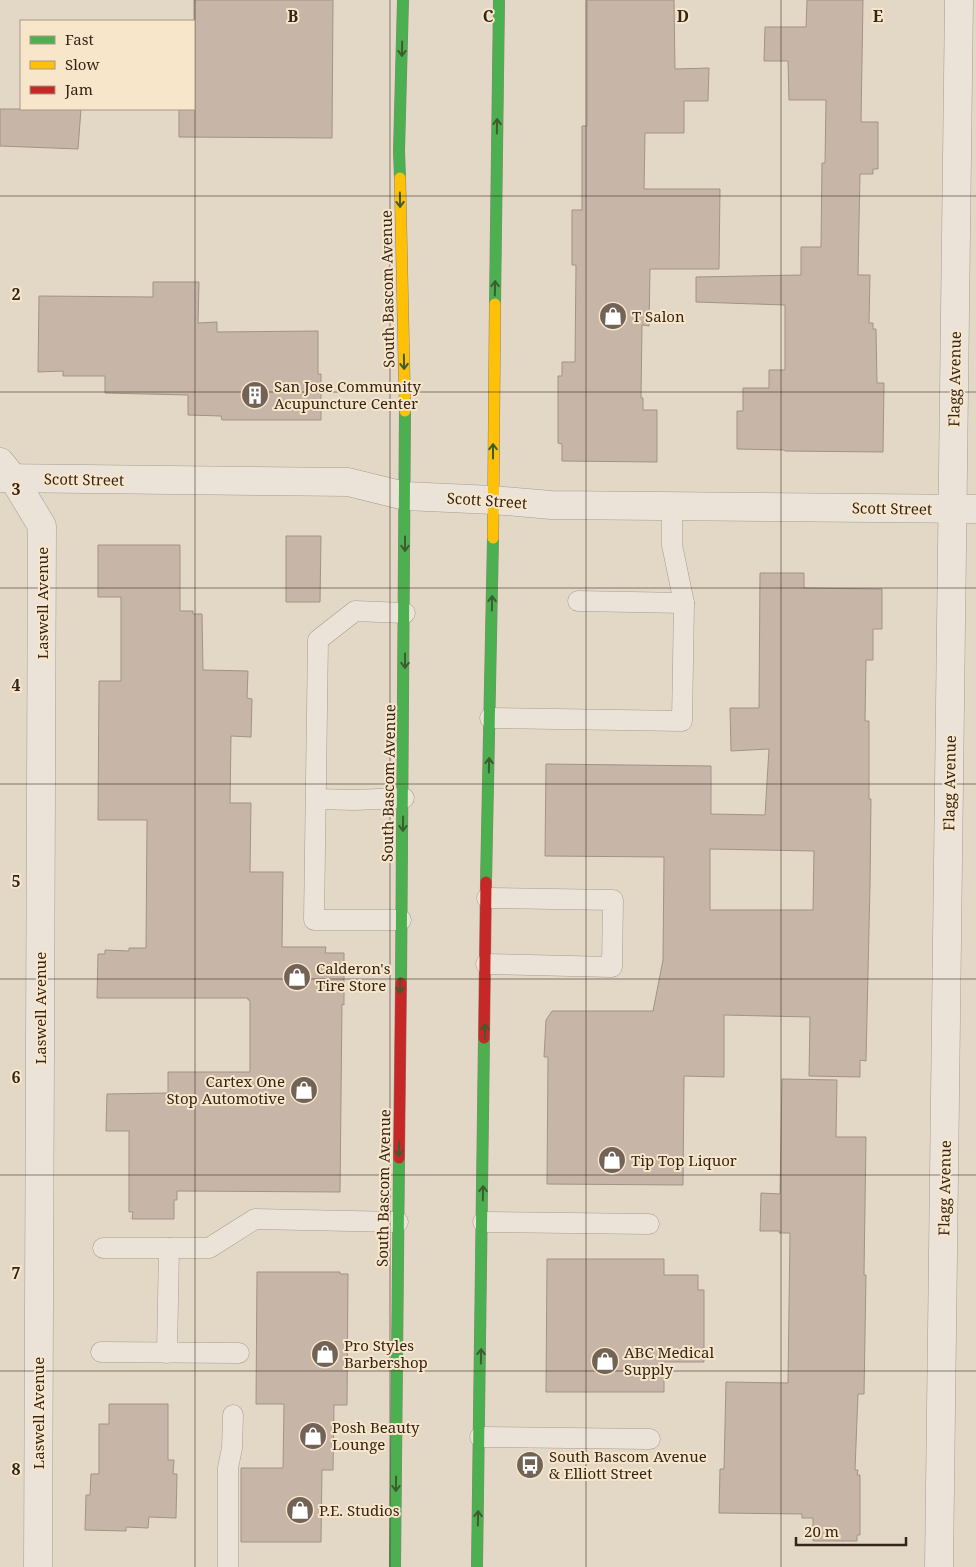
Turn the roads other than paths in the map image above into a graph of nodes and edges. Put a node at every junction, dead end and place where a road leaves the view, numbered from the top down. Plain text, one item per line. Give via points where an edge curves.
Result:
1 (403, 0) edge
2 (499, 0) edge
3 (959, 0) edge
4 (4, 473) edge
5 (405, 496) junction
6 (493, 500) junction
7 (672, 506) junction
8 (964, 509) edge
9 (578, 601) dead end
10 (684, 603) junction
11 (405, 613) junction
12 (490, 718) junction
13 (404, 798) junction
14 (316, 799) junction
15 (486, 898) junction
16 (401, 920) junction
17 (486, 964) junction
18 (398, 1222) junction
19 (483, 1222) junction
20 (649, 1224) dead end
21 (103, 1248) dead end
22 (169, 1248) junction
23 (101, 1352) dead end
24 (167, 1353) junction
25 (239, 1353) dead end
26 (233, 1415) dead end
27 (480, 1437) junction
28 (650, 1440) dead end
29 (38, 1567) edge
30 (228, 1567) edge
31 (395, 1567) edge
32 (477, 1567) edge
33 (939, 1567) edge

1 -> 5 main road, South Bascom Avenue via 399,151
6 -> 2 main road
3 - 8 street, Flagg Avenue
4 - 5 street, Scott Street via 348,482
4 - 29 street, Laswell Avenue via 42,526
5 - 6 street, Scott Street
5 -> 11 main road, South Bascom Avenue
6 - 7 street, Scott Street via 551,505
12 -> 6 main road
7 - 8 street, Scott Street
7 - 10 lane via 672,545
8 - 33 street, Flagg Avenue
9 - 10 lane
10 - 12 lane via 682,721
11 -> 13 main road, South Bascom Avenue
11 - 14 lane via 355,611 318,640
15 -> 12 main road
13 - 14 lane
13 -> 16 main road, South Bascom Avenue
14 - 16 lane via 314,920
15 - 17 main road
15 - 17 lane via 613,900 612,967
16 -> 18 main road, South Bascom Avenue
19 -> 17 main road
18 - 22 lane via 255,1219 209,1248
18 -> 31 main road, South Bascom Avenue
19 - 20 lane
27 -> 19 main road
21 - 22 lane
22 - 24 lane
23 - 24 lane
24 - 25 lane
26 - 30 lane via 228,1468
27 - 28 lane
32 -> 27 main road

